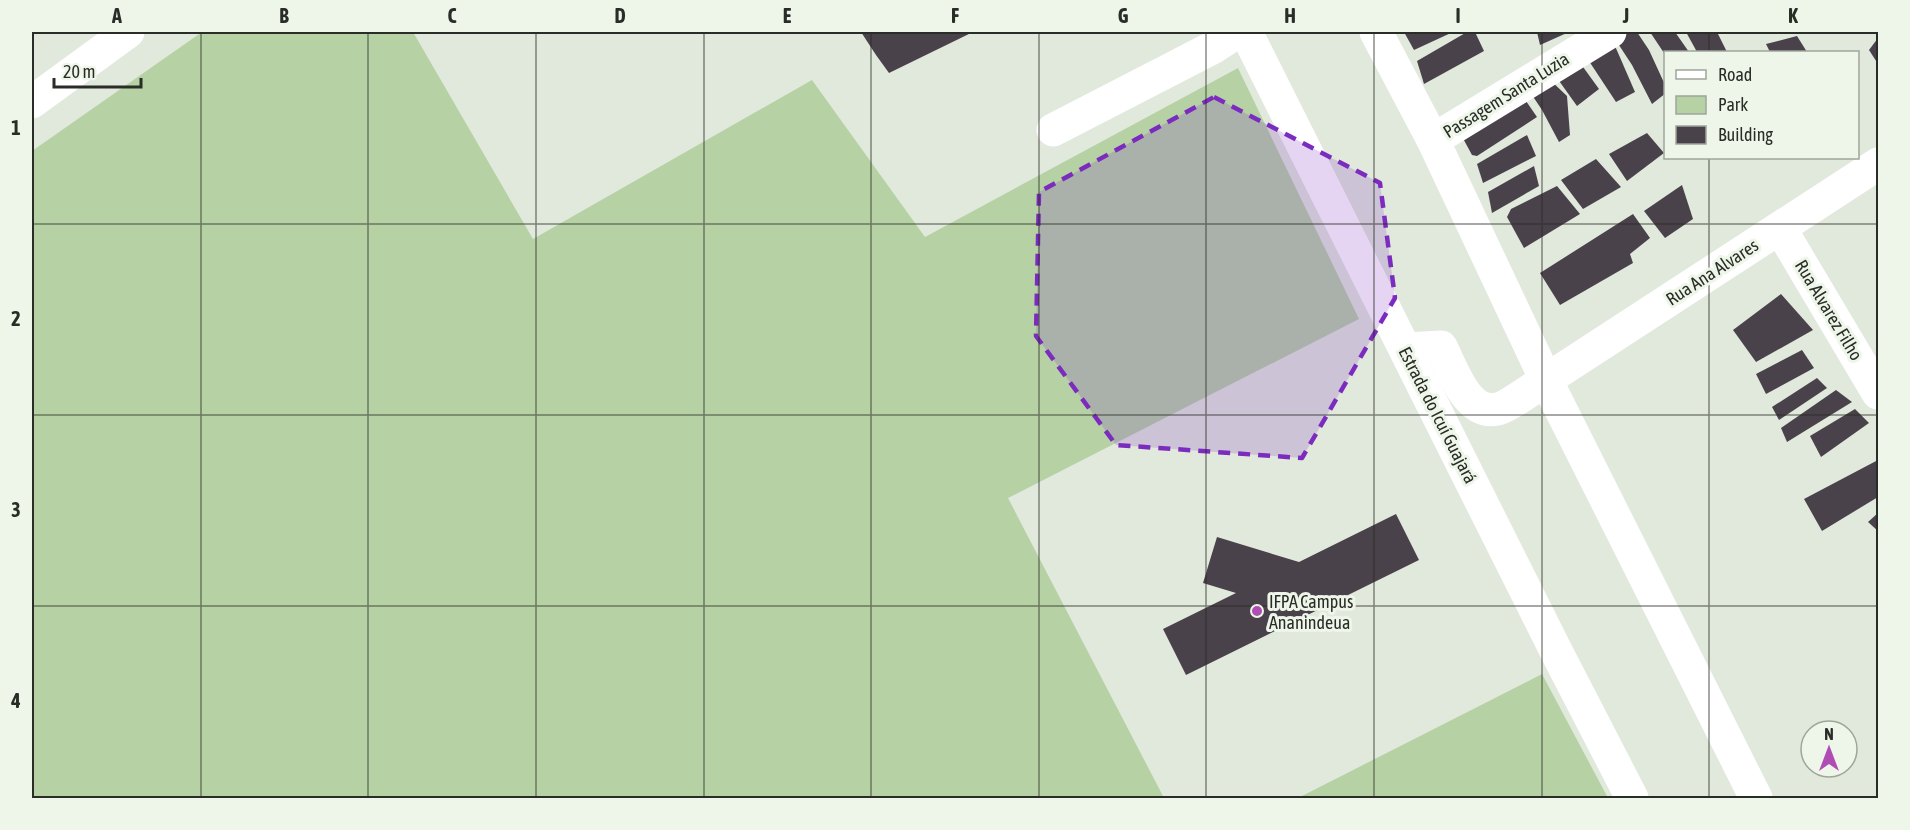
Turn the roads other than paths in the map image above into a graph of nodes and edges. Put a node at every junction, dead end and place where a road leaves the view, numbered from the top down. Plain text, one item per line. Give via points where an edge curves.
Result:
1 (128, 32) edge
2 (1237, 32) edge
3 (1246, 32) edge
4 (1376, 32) edge
5 (1610, 32) edge
6 (32, 102) edge
7 (1053, 130) dead end
8 (1433, 140) junction
9 (1878, 164) edge
10 (1780, 228) junction
11 (1406, 349) junction
12 (1546, 380) junction
13 (1878, 393) edge
14 (1632, 798) edge
15 (1756, 798) edge

1 - 6 main road
2 - 7 main road
3 - 11 main road, Estrada do Icuí Guajará
4 - 8 main road
5 - 8 main road, Passagem Santa Luzia
8 - 12 main road
9 - 10 main road, Rua Ana Alvares
10 - 12 main road, Rua Ana Alvares
10 - 13 main road, Rua Alvarez Filho
11 - 12 main road, Rua Ana Alvares via 1441,347 1466,397 1482,410 1498,410
11 - 14 main road, Estrada do Icuí Guajará
12 - 15 main road

